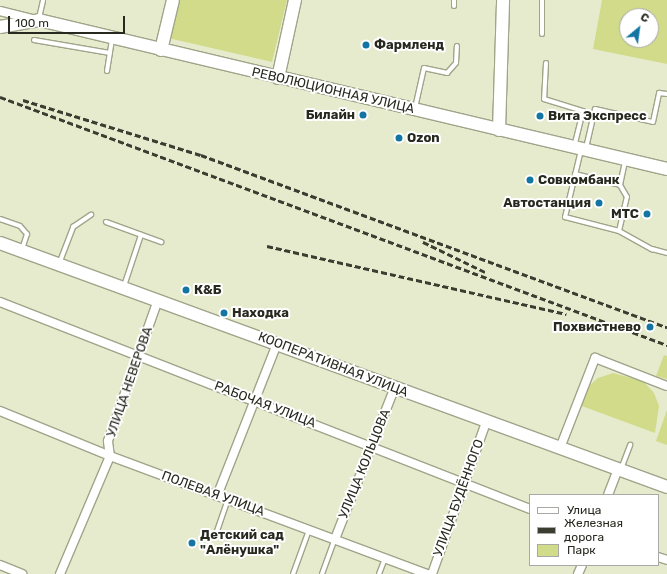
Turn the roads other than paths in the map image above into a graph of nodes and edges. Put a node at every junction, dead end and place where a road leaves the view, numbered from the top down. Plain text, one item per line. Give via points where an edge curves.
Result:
1 (43, 0) edge
2 (173, 0) edge
3 (295, 0) edge
4 (454, 0) edge
5 (503, 0) edge
6 (542, 0) edge
7 (454, 6) dead end
8 (0, 11) edge
9 (39, 20) junction
10 (0, 27) edge
11 (542, 34) dead end
12 (112, 38) junction
13 (34, 40) dead end
14 (457, 46) dead end
15 (161, 50) junction
16 (110, 53) junction
17 (546, 63) dead end
18 (107, 71) dead end
19 (278, 78) junction
20 (667, 94) edge
21 (414, 111) junction
22 (499, 130) junction
23 (580, 149) junction
24 (625, 160) junction
25 (667, 169) edge
26 (575, 174) junction
27 (620, 185) junction
28 (91, 216) dead end
29 (0, 219) edge
30 (106, 222) dead end
31 (619, 231) junction
32 (141, 235) junction
33 (160, 242) dead end
34 (0, 243) edge
35 (21, 250) junction
36 (667, 253) edge
37 (58, 264) junction
38 (123, 288) junction
39 (158, 300) junction
40 (0, 302) edge
41 (277, 344) junction
42 (138, 356) junction
43 (667, 386) edge
44 (394, 389) junction
45 (256, 402) junction
46 (0, 411) edge
47 (486, 422) junction
48 (630, 445) dead end
49 (373, 447) junction
50 (560, 448) junction
51 (110, 456) junction
52 (620, 470) junction
53 (462, 484) junction
54 (667, 486) edge
55 (608, 494) edge
56 (217, 496) junction
57 (228, 500) junction
58 (529, 509) edge
59 (309, 530) junction
60 (216, 534) dead end
61 (335, 539) junction
62 (385, 558) junction
63 (0, 565) edge
64 (22, 574) edge
65 (60, 574) edge
66 (293, 574) edge
67 (322, 574) edge
68 (379, 574) edge
69 (428, 574) edge
70 (432, 574) edge

1 - 9 lane
2 - 15 street
3 - 19 street
4 - 7 lane
5 - 22 street
6 - 11 lane
8 - 9 street, РЕВОЛЮЦИОННАЯ УЛИЦА
9 - 10 street
9 - 12 street, РЕВОЛЮЦИОННАЯ УЛИЦА
12 - 15 street, РЕВОЛЮЦИОННАЯ УЛИЦА
12 - 16 lane
13 - 16 lane
14 - 21 lane via 456,63 447,73 424,68
15 - 19 street, РЕВОЛЮЦИОННАЯ УЛИЦА
16 - 18 lane
17 - 23 lane via 544,99 583,111
19 - 21 street, РЕВОЛЮЦИОННАЯ УЛИЦА
20 - 23 lane via 659,92 654,122 595,109
21 - 22 street, РЕВОЛЮЦИОННАЯ УЛИЦА
22 - 23 street, РЕВОЛЮЦИОННАЯ УЛИЦА
23 - 24 street, РЕВОЛЮЦИОННАЯ УЛИЦА
23 - 26 lane
24 - 25 street, РЕВОЛЮЦИОННАЯ УЛИЦА
24 - 27 lane
26 - 27 lane
26 - 31 lane via 565,217
27 - 31 lane via 627,197
28 - 37 lane via 73,226
29 - 35 lane via 20,226 27,234
30 - 32 lane
31 - 36 lane via 652,249
32 - 33 lane
32 - 38 lane
34 - 35 street, КООПЕРАТИВНАЯ УЛИЦА
35 - 37 street, КООПЕРАТИВНАЯ УЛИЦА
37 - 38 street, КООПЕРАТИВНАЯ УЛИЦА
38 - 39 street, КООПЕРАТИВНАЯ УЛИЦА
39 - 41 street, КООПЕРАТИВНАЯ УЛИЦА
39 - 42 street, УЛИЦА НЕВЕРОВА
40 - 42 street, РАБОЧАЯ УЛИЦА
41 - 44 street, КООПЕРАТИВНАЯ УЛИЦА
41 - 45 street
42 - 45 street, РАБОЧАЯ УЛИЦА
42 - 51 street, УЛИЦА НЕВЕРОВА via 108,441
43 - 50 street via 595,358
44 - 47 street, КООПЕРАТИВНАЯ УЛИЦА
44 - 49 street, УЛИЦА КОЛЬЦОВА
45 - 49 street, РАБОЧАЯ УЛИЦА
45 - 56 street
46 - 51 street, ПОЛЕВАЯ УЛИЦА
47 - 50 street, КООПЕРАТИВНАЯ УЛИЦА
47 - 53 street, УЛИЦА БУДЁННОГО
48 - 52 lane
49 - 53 street, РАБОЧАЯ УЛИЦА
49 - 61 street, УЛИЦА КОЛЬЦОВА
50 - 52 street, КООПЕРАТИВНАЯ УЛИЦА
51 - 56 street, ПОЛЕВАЯ УЛИЦА
51 - 65 street, УЛИЦА НЕВЕРОВА
52 - 54 street, КООПЕРАТИВНАЯ УЛИЦА
52 - 55 street
53 - 58 street, РАБОЧАЯ УЛИЦА
53 - 70 street, УЛИЦА БУДЁННОГО
56 - 57 street, ПОЛЕВАЯ УЛИЦА
57 - 59 street, ПОЛЕВАЯ УЛИЦА
57 - 60 lane
59 - 61 street, ПОЛЕВАЯ УЛИЦА
59 - 66 lane
61 - 62 street, ПОЛЕВАЯ УЛИЦА
61 - 67 lane
62 - 68 lane
62 - 69 street, ПОЛЕВАЯ УЛИЦА
63 - 64 street

